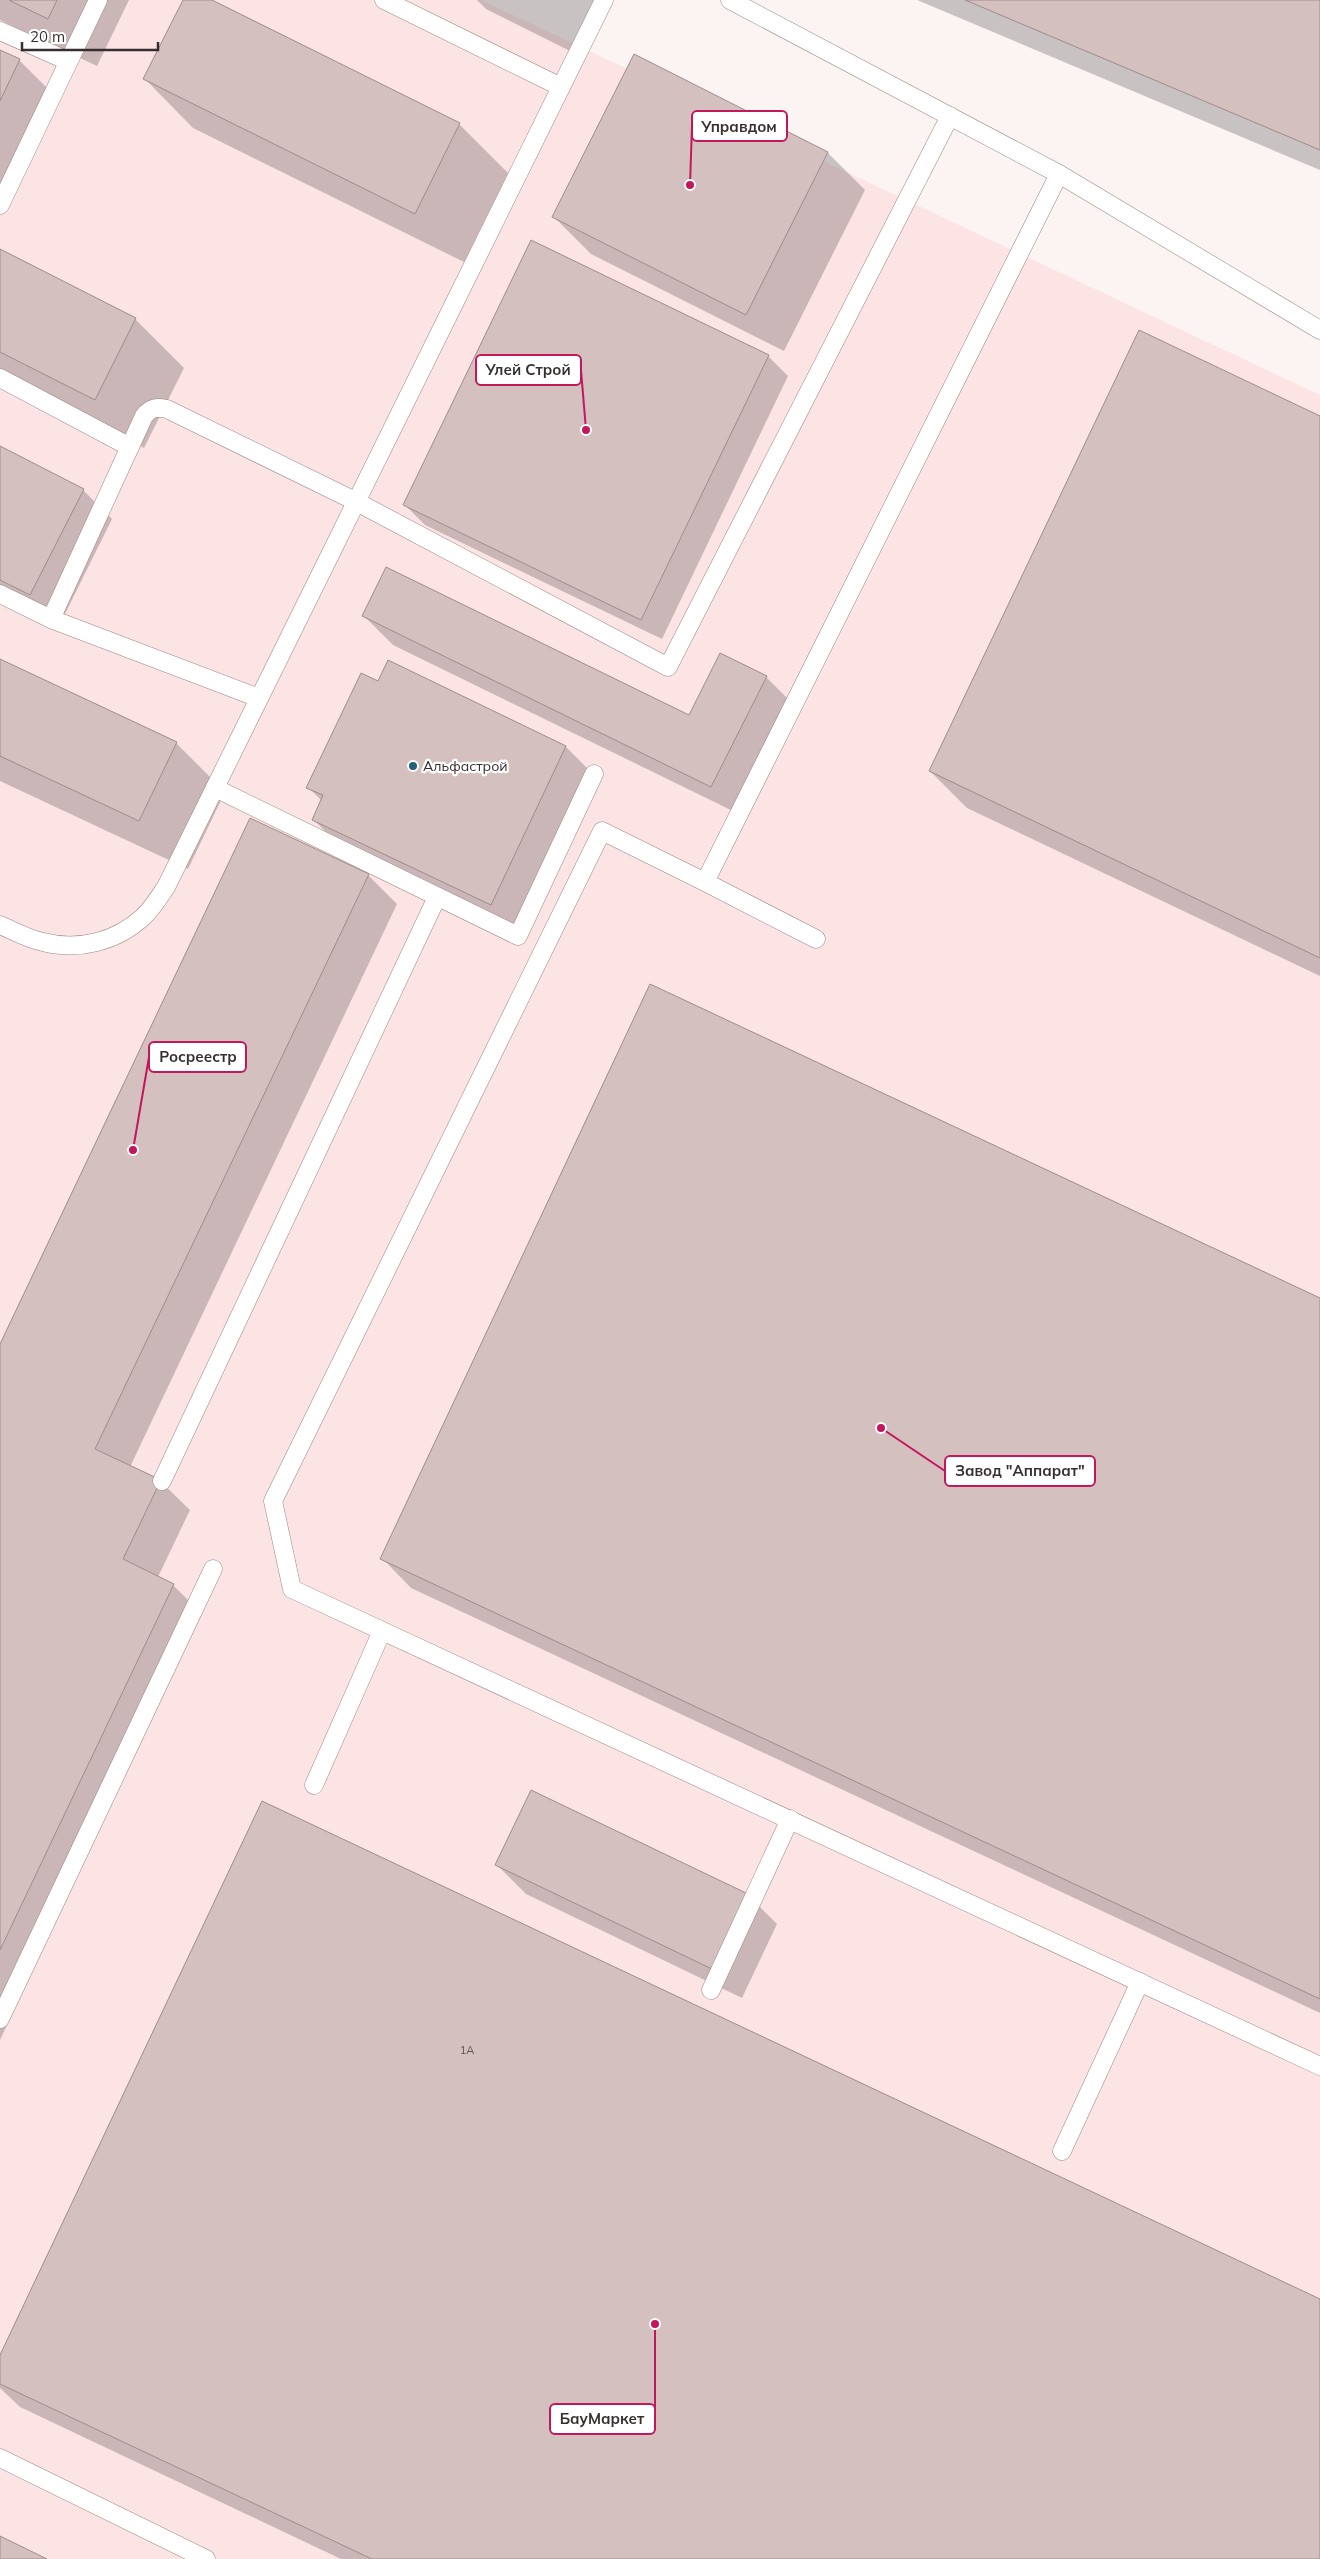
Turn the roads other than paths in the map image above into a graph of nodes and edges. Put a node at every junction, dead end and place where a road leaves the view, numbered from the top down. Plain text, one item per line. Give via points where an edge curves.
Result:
1 (98, 0) edge
2 (604, 0) edge
3 (730, 0) edge
4 (392, 2) edge
5 (0, 30) edge
6 (68, 61) junction
7 (561, 87) junction
8 (950, 116) junction
9 (1059, 174) junction
10 (0, 205) edge
11 (1320, 330) edge
12 (0, 378) edge
13 (130, 447) junction
14 (355, 501) junction
15 (0, 594) edge
16 (51, 619) junction
17 (259, 698) junction
18 (594, 774) dead end
19 (215, 788) junction
20 (705, 882) junction
21 (436, 896) junction
22 (0, 925) edge
23 (816, 939) dead end
24 (162, 1481) dead end
25 (213, 1569) dead end
26 (382, 1631) junction
27 (314, 1785) dead end
28 (790, 1820) junction
29 (1140, 1982) junction
30 (711, 1990) dead end
31 (0, 2019) edge
32 (1320, 2066) edge
33 (1062, 2151) dead end
34 (0, 2458) edge
35 (206, 2559) edge

1 - 6 lane
2 - 7 lane
3 - 8 lane
4 - 7 lane
5 - 6 lane
6 - 10 lane
7 - 14 lane
8 - 9 lane
8 - 14 lane via 668,667
9 - 11 lane
9 - 20 lane
12 - 13 lane
13 - 14 lane via 148,410 167,408
13 - 16 lane
14 - 17 lane
15 - 16 lane
16 - 17 lane
17 - 19 lane
18 - 21 lane via 518,936
19 - 21 lane
19 - 22 lane via 166,887 144,916 130,927 94,944 76,946 41,942
20 - 23 lane
20 - 26 lane via 602,831 273,1501 292,1589
21 - 24 lane
25 - 31 lane
26 - 27 lane
26 - 28 lane
28 - 29 lane
28 - 30 lane
29 - 32 lane
29 - 33 lane
34 - 35 lane

